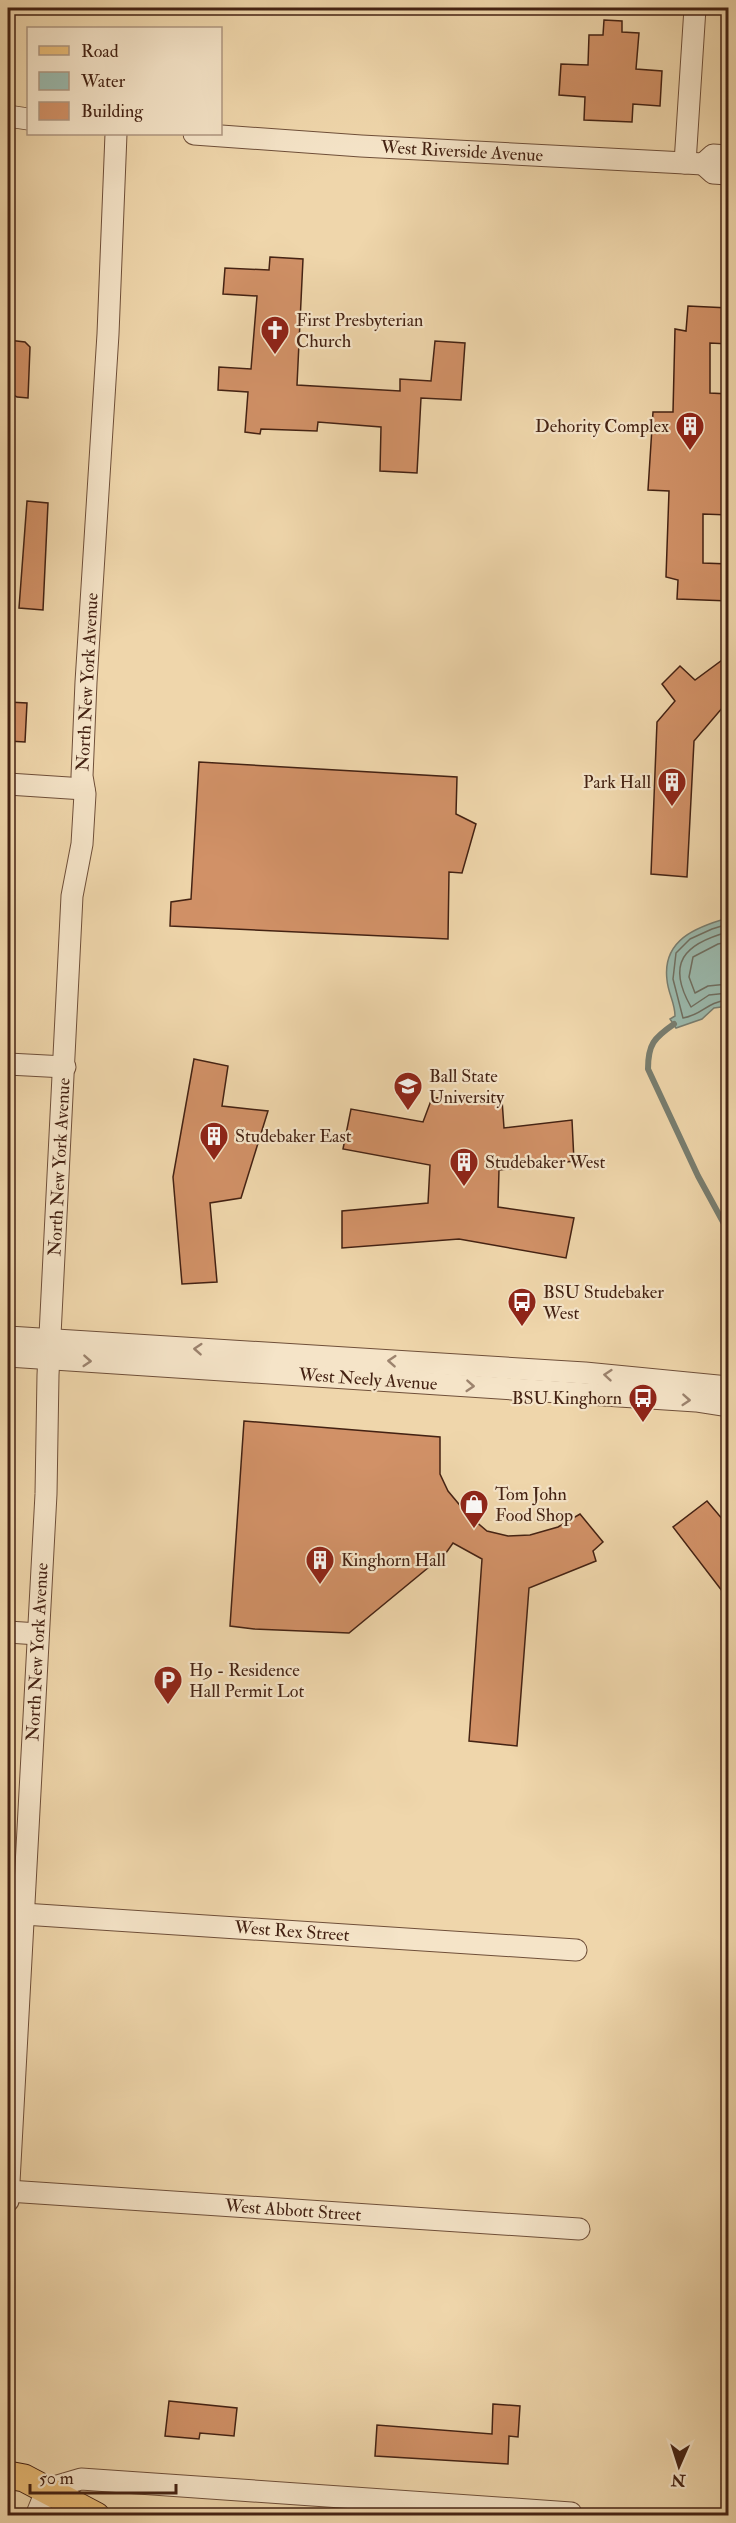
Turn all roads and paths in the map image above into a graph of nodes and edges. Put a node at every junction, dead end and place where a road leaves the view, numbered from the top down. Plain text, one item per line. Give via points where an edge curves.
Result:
1 (695, 8) edge
2 (8, 116) edge
3 (27, 119) edge
4 (116, 135) edge
5 (208, 135) edge
6 (729, 156) edge
7 (694, 163) junction
8 (729, 174) edge
9 (8, 784) edge
10 (84, 789) junction
11 (8, 1064) edge
12 (64, 1067) junction
13 (8, 1337) edge
14 (50, 1349) junction
15 (8, 1356) edge
16 (729, 1387) edge
17 (729, 1406) edge
18 (8, 1632) edge
19 (38, 1634) junction
20 (16, 1913) edge
21 (576, 1950) dead end
22 (8, 2191) edge
23 (8, 2201) edge
24 (579, 2229) dead end
25 (8, 2475) edge
26 (47, 2489) junction
27 (572, 2513) dead end
28 (36, 2516) edge
29 (96, 2516) edge

1 - 7 street
2 - 3 street
4 - 10 street, North New York Avenue via 86,682
5 - 7 street, West Riverside Avenue
6 - 7 street, West Riverside Avenue via 713,155
7 - 8 street via 713,173
9 - 10 street
10 - 12 street, North New York Avenue via 82,844 72,896
11 - 12 street
12 - 14 street, North New York Avenue
13 - 14 street, West Neely Avenue
14 - 15 street, West Neely Avenue
16 -> 14 street, West Neely Avenue via 585,1373
14 -> 17 street, West Neely Avenue
14 - 19 street, North New York Avenue
18 - 19 street
19 - 20 street, North New York Avenue
20 - 21 street, West Rex Street
20 - 22 street, North New York Avenue
22 - 23 street, North New York Avenue
22 - 24 street, West Abbott Street
25 - 26 main road
26 - 27 street via 81,2479
26 - 28 street
26 - 29 main road

